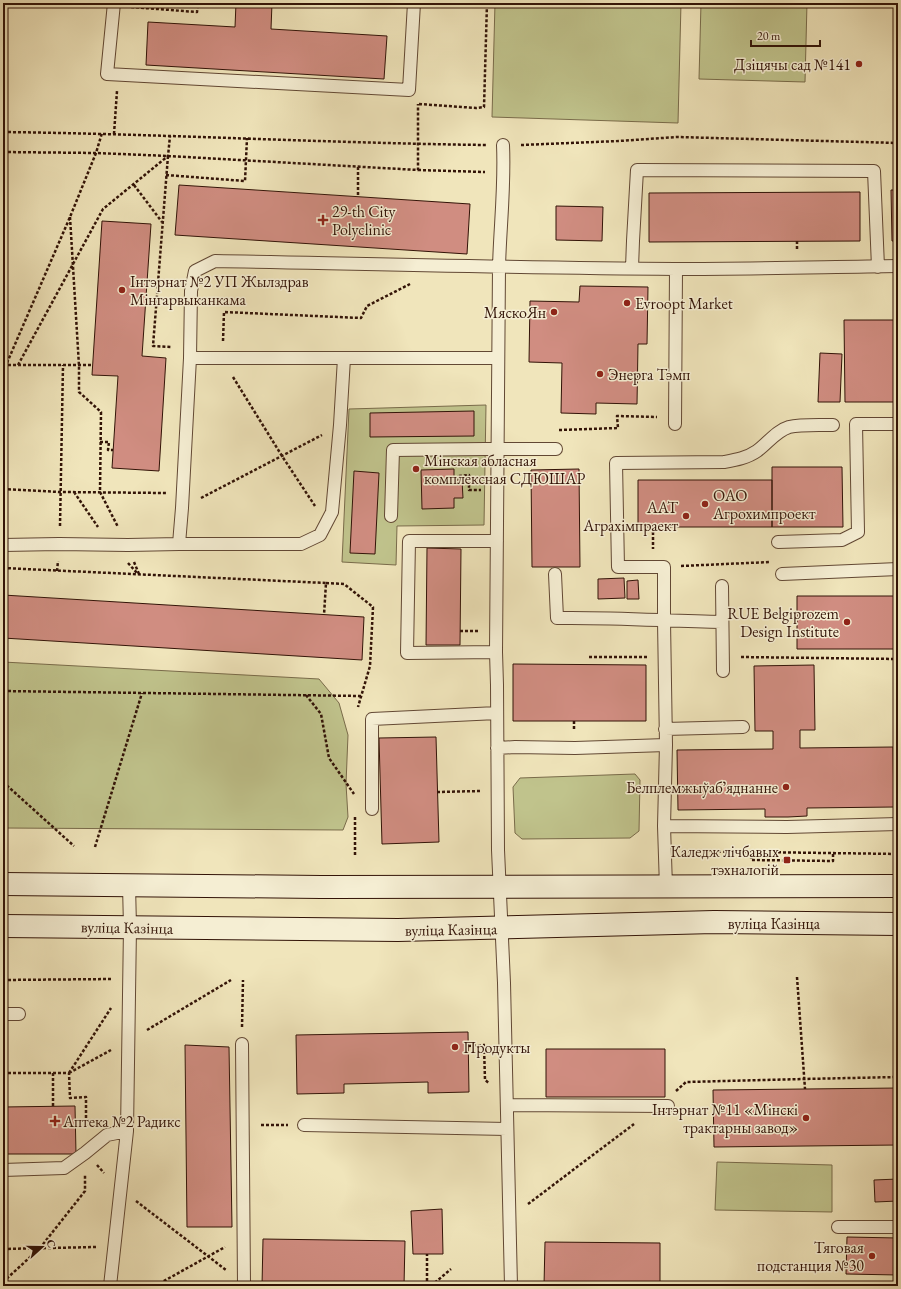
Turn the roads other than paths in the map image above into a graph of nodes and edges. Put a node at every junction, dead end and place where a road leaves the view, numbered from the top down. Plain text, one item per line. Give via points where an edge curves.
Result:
1 (114, 3) edge
2 (414, 3) edge
3 (503, 145) road end
4 (898, 266) edge
5 (499, 267) junction
6 (878, 267) junction
7 (632, 268) junction
8 (676, 269) junction
9 (190, 358) junction
10 (344, 358) junction
11 (498, 358) junction
12 (675, 420) road end
13 (833, 424) dead end
14 (898, 424) edge
15 (556, 449) dead end
16 (498, 450) junction
17 (391, 516) dead end
18 (497, 541) junction
19 (778, 542) dead end
20 (179, 544) junction
21 (3, 545) edge
22 (898, 569) edge
23 (555, 574) dead end
24 (782, 574) dead end
25 (722, 586) dead end
26 (664, 621) junction
27 (722, 622) junction
28 (496, 652) junction
29 (723, 671) dead end
30 (497, 713) junction
31 (743, 727) dead end
32 (665, 729) junction
33 (666, 745) junction
34 (497, 748) junction
35 (372, 809) dead end
36 (898, 824) edge
37 (664, 826) junction
38 (3, 884) edge
39 (129, 885) junction
40 (898, 886) edge
41 (500, 887) junction
42 (666, 887) junction
43 (898, 924) edge
44 (3, 926) edge
45 (130, 927) junction
46 (502, 928) junction
47 (3, 1014) edge
48 (19, 1014) dead end
49 (242, 1044) dead end
50 (507, 1105) junction
51 (668, 1106) dead end
52 (304, 1125) road end
53 (507, 1129) junction
54 (127, 1131) junction
55 (3, 1170) edge
56 (838, 1227) dead end
57 (898, 1227) edge
58 (244, 1285) edge
59 (110, 1286) edge
60 (511, 1286) edge

1 - 2 lane via 107,74 409,90
3 - 5 lane
4 - 6 lane
5 - 7 lane
5 - 9 lane via 215,261 195,271 191,292
5 - 11 lane
6 - 7 lane via 874,171 637,170
6 - 8 lane
7 - 8 lane
8 - 12 lane
9 - 10 lane
9 - 20 lane
10 - 11 lane
10 - 20 lane via 332,512 320,535 301,544
11 - 16 lane
13 - 26 lane via 789,427 774,435 756,452 739,460 616,463 618,567 659,566
14 - 19 lane via 856,424 858,532 842,540
15 - 16 lane
16 - 17 lane via 393,450
16 - 18 lane
18 - 28 lane
18 - 28 lane via 409,541 407,653
20 - 21 lane
22 - 24 lane
23 - 26 lane via 557,618
25 - 27 lane
26 - 27 lane
26 - 32 lane
27 - 29 lane
28 - 30 lane
30 - 34 lane
30 - 35 lane via 372,719
31 - 32 lane
32 - 33 lane
33 - 34 lane
33 - 37 lane
34 - 41 lane
36 - 37 lane via 786,827
37 - 42 lane
38 - 39 main road
39 - 41 main road
39 - 45 lane
40 - 42 main road
41 - 42 main road
41 - 46 lane
43 - 46 main road, вуліца Казінца via 714,922
44 - 45 main road, вуліца Казінца
45 - 46 main road, вуліца Казінца via 398,930
45 - 54 lane
46 - 50 lane
47 - 48 lane
49 - 58 lane
50 - 51 lane
50 - 53 lane
52 - 53 lane
53 - 60 lane
54 - 55 lane via 106,1135 64,1168
54 - 59 lane
56 - 57 lane

